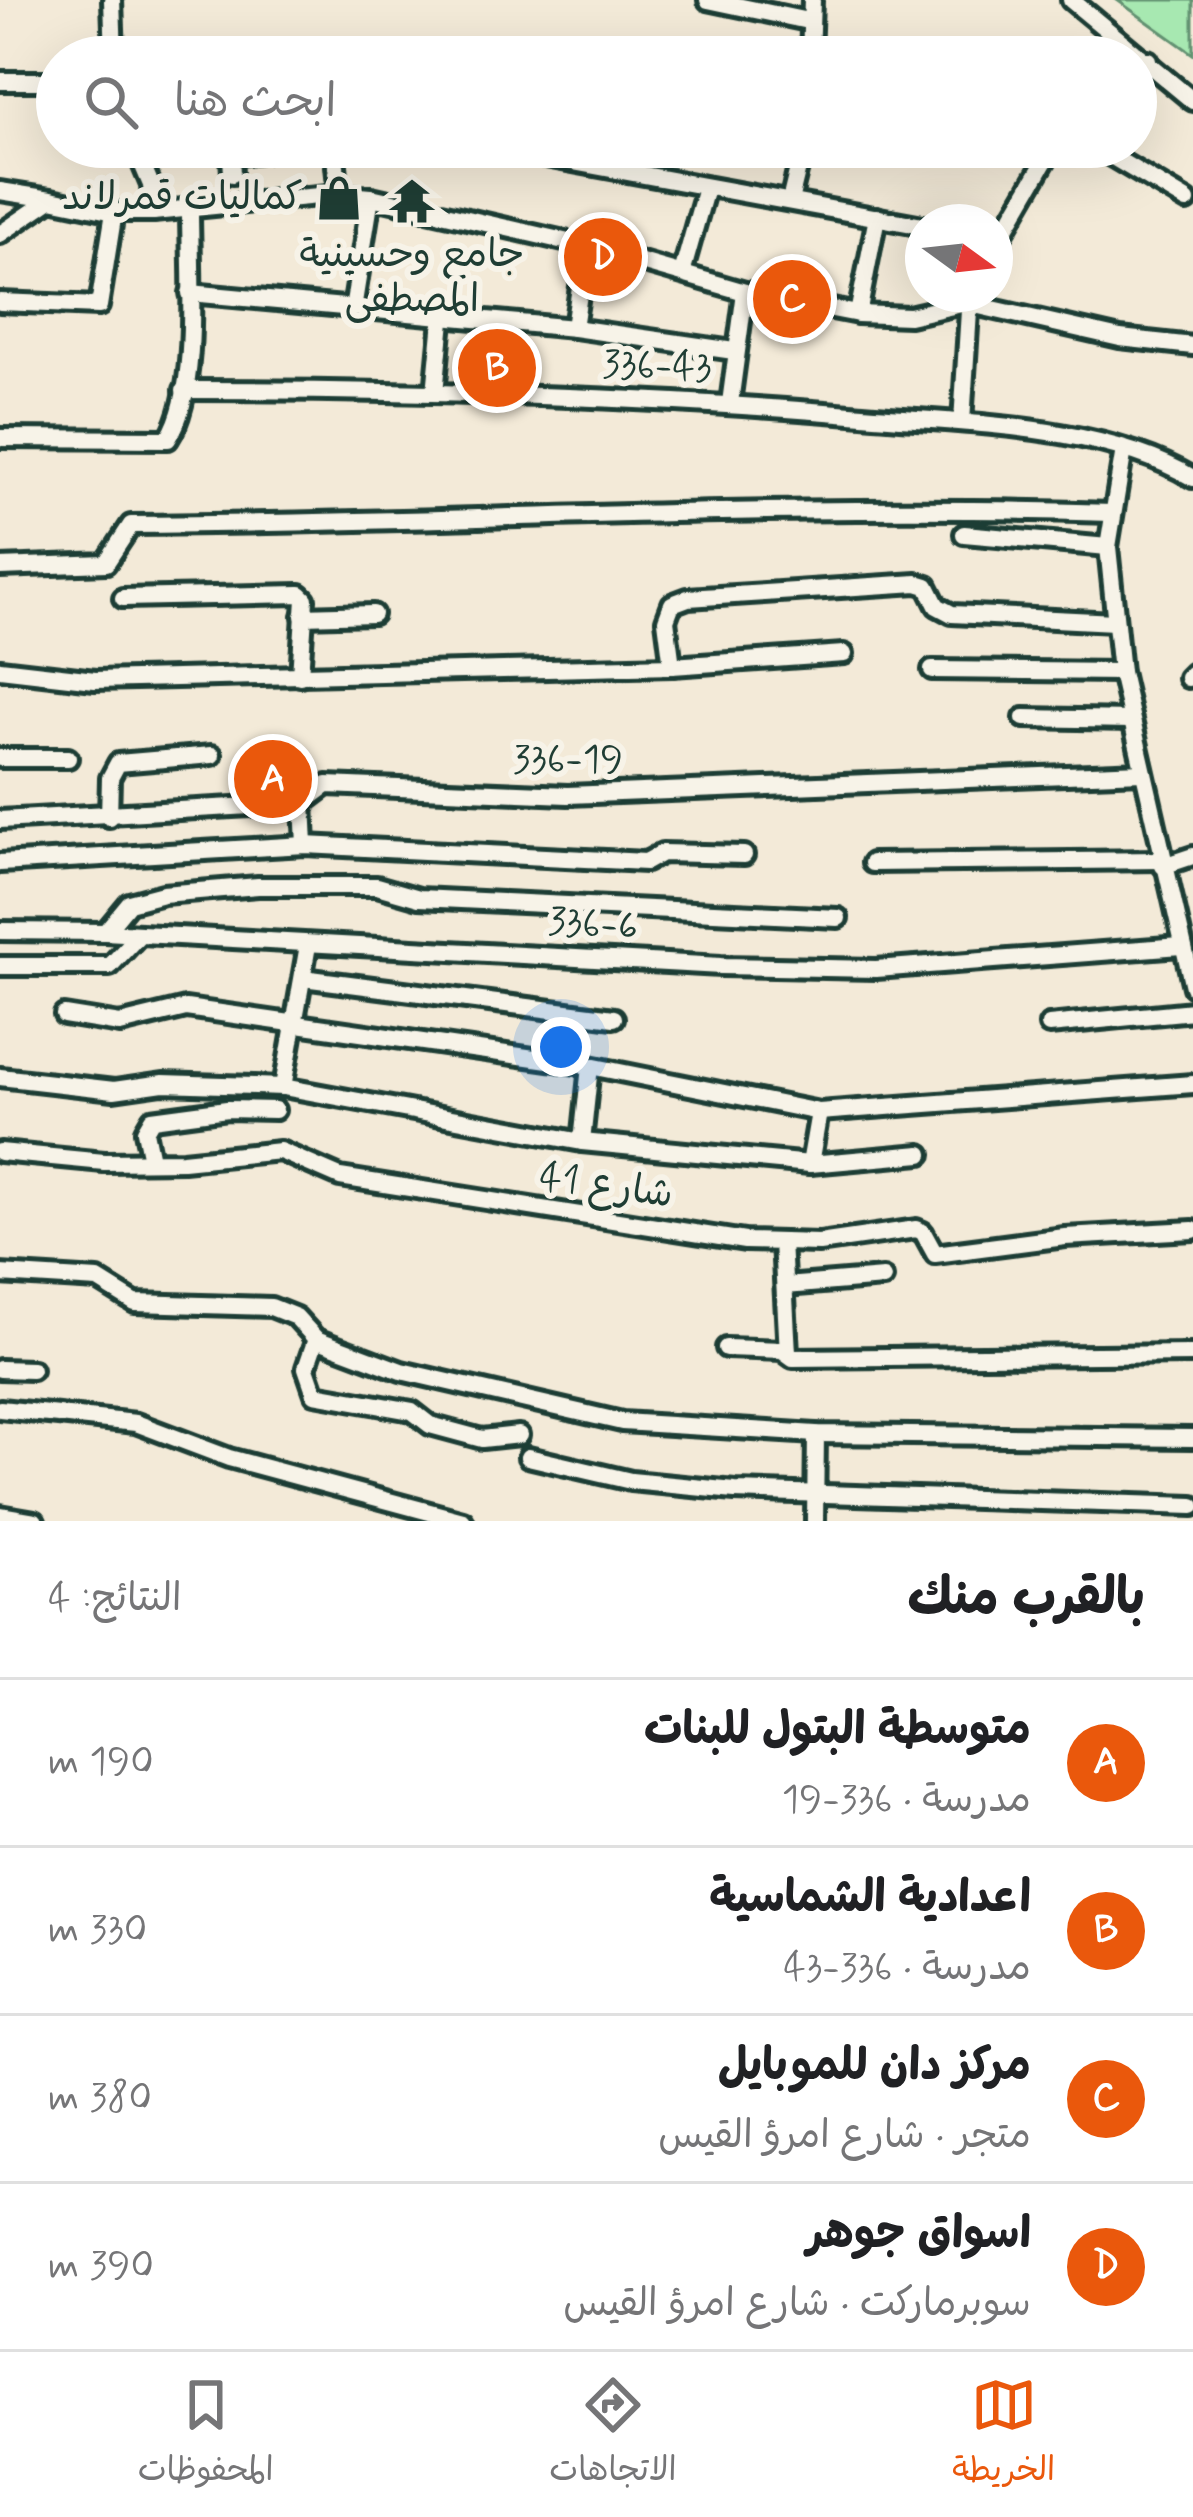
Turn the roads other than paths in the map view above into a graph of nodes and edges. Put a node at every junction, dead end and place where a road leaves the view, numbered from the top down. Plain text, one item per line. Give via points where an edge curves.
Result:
1 (112, 0) edge
2 (708, 0) edge
3 (812, 0) edge
4 (1071, 0) edge
5 (808, 21) junction
6 (113, 36) edge
7 (809, 36) edge
8 (1117, 36) edge
9 (1157, 68) edge
10 (0, 81) edge
11 (36, 81) edge
12 (1193, 101) edge
13 (144, 168) edge
14 (232, 168) edge
15 (336, 168) edge
16 (603, 168) edge
17 (798, 168) edge
18 (1040, 168) edge
19 (1131, 168) edge
20 (614, 170) joint
21 (232, 174) dead end
22 (706, 188) junction
23 (0, 191) edge
24 (339, 194) junction
25 (371, 197) junction
26 (52, 199) junction
27 (790, 201) junction
28 (1187, 201) dead end
29 (114, 212) junction
30 (153, 212) junction
31 (190, 212) junction
32 (1013, 214) edge
33 (877, 218) junction
34 (905, 223) edge
35 (0, 234) edge
36 (586, 246) junction
37 (682, 273) junction
38 (745, 292) junction
39 (190, 293) junction
40 (0, 302) edge
41 (353, 309) junction
42 (1013, 310) edge
43 (923, 312) edge
44 (968, 312) edge
45 (858, 314) junction
46 (442, 320) junction
47 (574, 328) junction
48 (1193, 346) edge
49 (734, 351) junction
50 (184, 390) junction
51 (435, 393) junction
52 (730, 403) junction
53 (962, 422) junction
54 (0, 438) edge
55 (1124, 449) junction
56 (1193, 478) edge
57 (1112, 513) junction
58 (964, 534) dead end
59 (1108, 547) junction
60 (0, 567) edge
61 (123, 598) dead end
62 (373, 614) dead end
63 (303, 616) junction
64 (1115, 622) junction
65 (844, 654) dead end
66 (672, 666) junction
67 (0, 669) edge
68 (932, 670) dead end
69 (1121, 672) junction
70 (300, 676) junction
71 (1024, 718) dead end
72 (1131, 720) junction
73 (212, 755) dead end
74 (0, 758) edge
75 (68, 758) dead end
76 (1142, 772) junction
77 (303, 803) junction
78 (109, 817) junction
79 (0, 820) edge
80 (305, 845) junction
81 (744, 855) dead end
82 (1193, 856) edge
83 (0, 863) edge
84 (872, 863) dead end
85 (1162, 863) junction
86 (838, 918) dead end
87 (0, 931) edge
88 (105, 932) junction
89 (138, 936) junction
90 (308, 945) junction
91 (1181, 946) junction
92 (0, 966) edge
93 (303, 978) junction
94 (1193, 987) edge
95 (1193, 1011) edge
96 (64, 1015) dead end
97 (614, 1018) dead end
98 (296, 1025) junction
99 (1049, 1025) dead end
100 (590, 1066) junction
101 (0, 1077) edge
102 (1193, 1084) edge
103 (283, 1087) junction
104 (275, 1110) dead end
105 (819, 1112) junction
106 (582, 1142) junction
107 (0, 1152) edge
108 (921, 1154) dead end
109 (151, 1160) junction
110 (810, 1165) junction
111 (1193, 1230) edge
112 (782, 1242) junction
113 (0, 1274) edge
114 (883, 1278) dead end
115 (785, 1286) junction
116 (316, 1340) junction
117 (726, 1348) dead end
118 (788, 1353) junction
119 (1193, 1354) edge
120 (0, 1369) edge
121 (32, 1370) dead end
122 (0, 1409) edge
123 (816, 1434) junction
124 (519, 1435) dead end
125 (1193, 1438) edge
126 (528, 1457) dead end
127 (815, 1494) junction
128 (1193, 1506) edge
129 (0, 1515) edge
130 (25, 1520) edge
131 (463, 1521) edge
132 (815, 1521) edge

1 - 6 street
2 - 5 street
3 - 5 street
4 - 8 street
5 - 7 street
9 - 12 street
10 - 11 street
13 - 30 street
14 - 21 street
15 - 24 street
16 - 20 street
17 - 27 street
18 - 32 street
19 - 28 street
20 - 22 street
22 - 27 street
22 - 37 street
23 - 26 street
24 - 25 street
24 - 31 street
25 - 36 street
25 - 41 street
26 - 29 street
26 - 35 street
27 - 33 street
29 - 30 street
29 - 40 street via 100,306
30 - 31 street
31 - 39 street
33 - 34 street
33 - 45 street
36 - 37 street
36 - 47 street
37 - 38 street
38 - 45 street
38 - 49 street
39 - 41 street
39 - 50 street
41 - 46 street
42 - 48 street via 1120,338
43 - 45 street
44 - 53 street
46 - 47 street
46 - 51 street
47 - 49 street
49 - 52 street
50 - 51 street, 336-43
50 - 54 street via 168,439
51 - 52 street, 336-43
52 - 53 street, 336-43
53 - 55 street, 336-43
55 - 56 street, 336-43 via 1162,458
55 - 57 street
57 - 59 street
57 - 60 street via 811,508 130,525 106,563
58 - 59 street
59 - 64 street
61 - 63 street via 300,594
62 - 63 street
63 - 70 street
64 - 66 street via 952,614 917,583 688,598 672,604 666,620
64 - 69 street
65 - 66 street
66 - 70 street
67 - 70 street via 95,680
68 - 69 street
69 - 72 street
71 - 72 street
72 - 76 street
73 - 78 street via 118,763
74 - 75 street
76 - 77 street, 336-19 via 591,795 327,785
76 - 85 street
77 - 78 street, 336-19
77 - 80 street
78 - 79 street, 336-19
80 - 81 street via 646,862 662,853
80 - 83 street
82 - 85 street
84 - 85 street
85 - 91 street
86 - 88 street via 466,902 377,886 258,886 129,903
87 - 88 street, 336-6
88 - 89 street, 336-6
89 - 90 street, 336-6
89 - 92 street via 110,966
90 - 91 street, 336-6 via 876,969
90 - 93 street
91 - 94 street
93 - 97 street
93 - 98 street
95 - 99 street
96 - 98 street via 120,1024 186,1007
98 - 100 street
98 - 103 street
100 - 105 street
100 - 106 street
101 - 103 street via 114,1090 164,1083
102 - 105 street
103 - 106 street
104 - 109 street via 152,1119
105 - 110 street
106 - 110 street
107 - 109 street, شارع 41
108 - 110 street
109 - 112 street, شارع 41 via 280,1150 340,1177
111 - 112 street, شارع 41 via 935,1254 916,1229
112 - 115 street
113 - 116 street via 98,1280 135,1303 271,1307 296,1317
114 - 115 street
115 - 118 street
116 - 123 street via 401,1371 622,1422
116 - 124 street via 306,1368 314,1394 412,1411 430,1425 482,1439
117 - 118 street
118 - 119 street
120 - 121 street
122 - 131 street via 136,1423 230,1458
123 - 125 street
123 - 127 street
126 - 127 street via 631,1480
127 - 128 street
127 - 132 street
129 - 130 street

